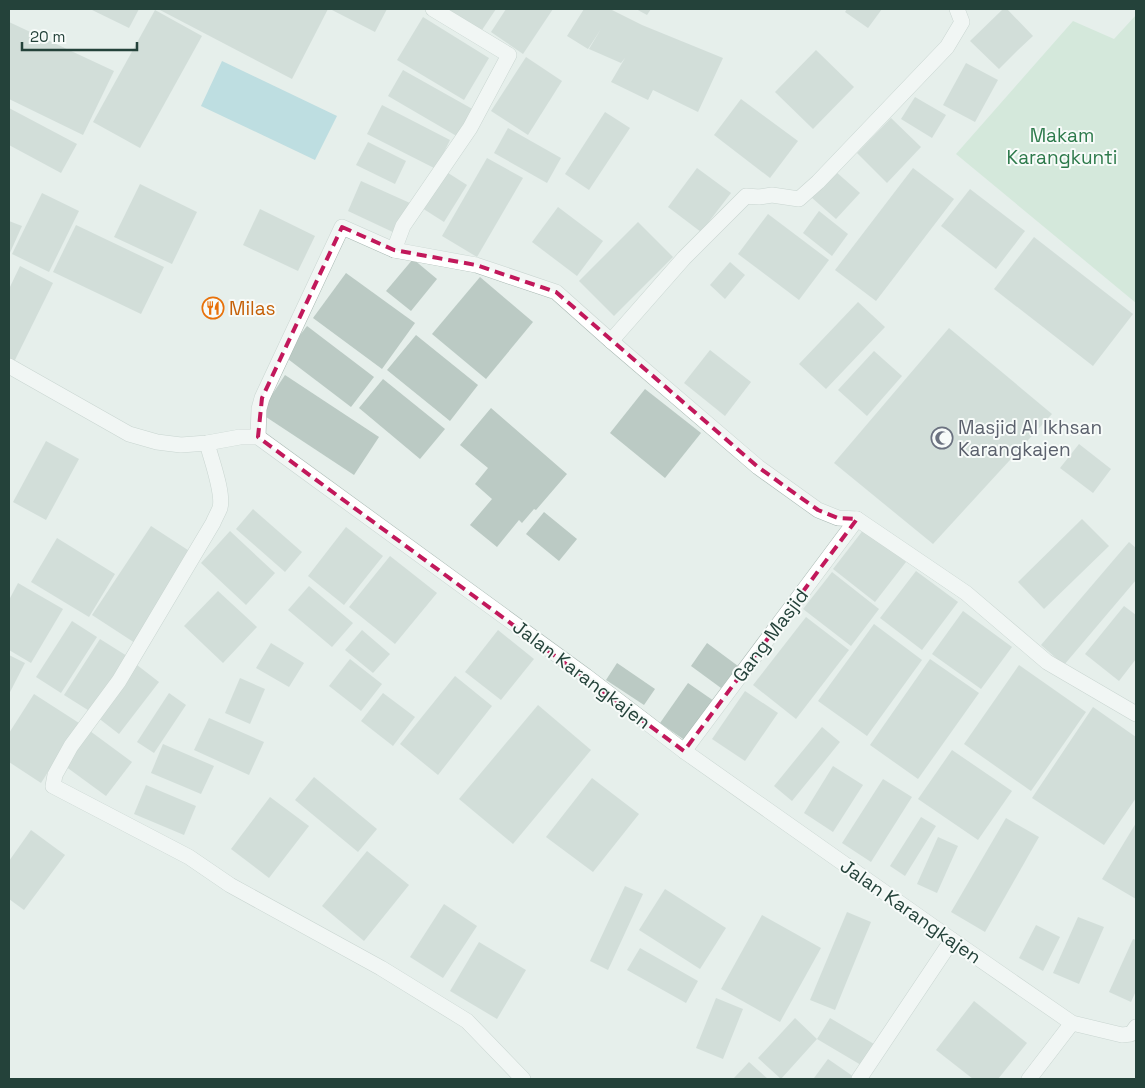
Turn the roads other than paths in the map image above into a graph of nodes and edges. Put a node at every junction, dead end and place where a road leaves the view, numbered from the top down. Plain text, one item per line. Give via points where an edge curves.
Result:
1 (433, 9) edge
2 (957, 9) edge
3 (394, 250) junction
4 (611, 341) junction
5 (9, 366) edge
6 (258, 437) junction
7 (207, 443) junction
8 (857, 519) junction
9 (1136, 714) edge
10 (684, 751) junction
11 (952, 940) junction
12 (1072, 1022) junction
13 (1136, 1027) edge
14 (522, 1079) edge
15 (859, 1079) edge
16 (1029, 1079) edge

1 - 3 street via 509,55 470,128 403,226
2 - 4 street via 962,22 947,47 818,182 799,199 746,196 684,258
3 - 4 street via 476,264 556,292
3 - 6 street via 342,227 262,398
4 - 8 street via 758,467 818,510 838,518
5 - 7 street via 129,434 181,445
6 - 7 street
6 - 10 street, Jalan Karangkajen
7 - 14 street via 221,499 214,523 119,681 71,746 55,775 53,786 189,857 230,885 380,968 467,1021
8 - 9 street via 966,592 1047,662
8 - 10 street, Gang Masjid
10 - 11 street, Jalan Karangkajen
11 - 12 street, Jalan Karangkajen
11 - 15 street
12 - 13 street, Jalan Karangkajen via 1122,1035 1131,1034
12 - 16 street

